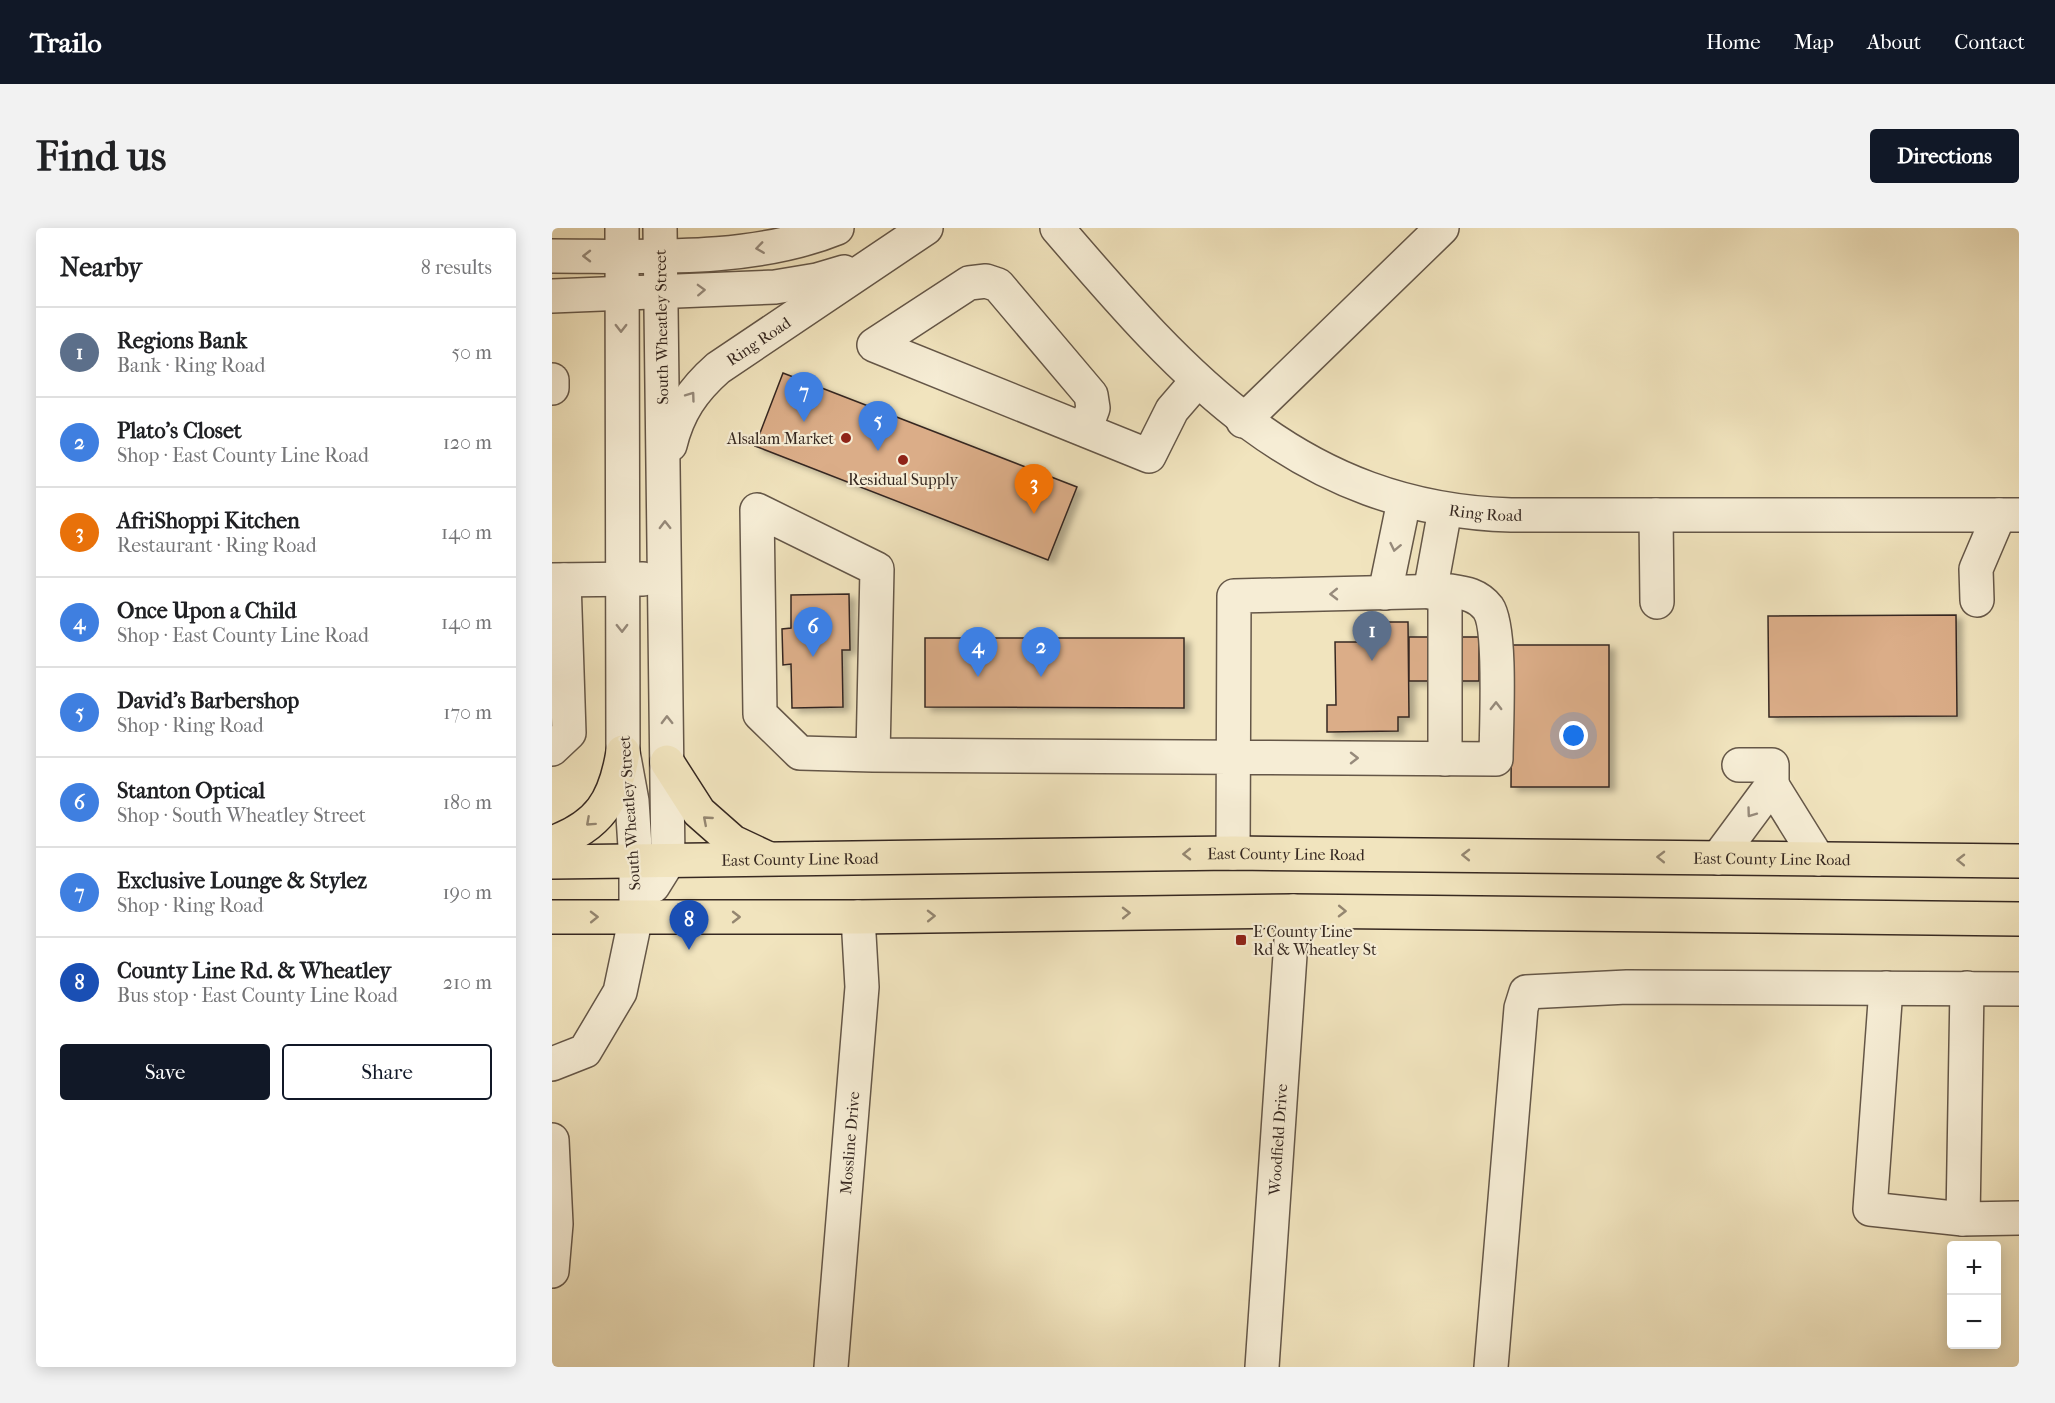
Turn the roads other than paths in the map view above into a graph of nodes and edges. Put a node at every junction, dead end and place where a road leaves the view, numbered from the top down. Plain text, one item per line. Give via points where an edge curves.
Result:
1 (837, 228) edge
2 (926, 228) edge
3 (1057, 228) edge
4 (1442, 228) edge
5 (621, 242) edge
6 (660, 242) edge
7 (897, 246) junction
8 (552, 256) edge
9 (660, 292) junction
10 (621, 294) junction
11 (552, 296) edge
12 (552, 380) edge
13 (1197, 381) junction
14 (552, 388) edge
15 (1243, 421) junction
16 (1085, 430) junction
17 (664, 470) junction
18 (1404, 501) junction
19 (1445, 510) junction
20 (1656, 515) junction
21 (2009, 515) edge
22 (621, 579) junction
23 (665, 579) junction
24 (558, 580) edge
25 (1438, 592) junction
26 (1385, 593) junction
27 (1977, 600) dead end
28 (1657, 602) dead end
29 (552, 749) edge
30 (624, 752) junction
31 (873, 755) junction
32 (1234, 758) junction
33 (1446, 759) junction
34 (667, 762) junction
35 (1739, 765) dead end
36 (1772, 785) junction
37 (552, 843) edge
38 (1233, 853) junction
39 (1718, 858) junction
40 (1818, 859) junction
41 (775, 861) junction
42 (2019, 861) edge
43 (552, 862) edge
44 (652, 862) junction
45 (1293, 911) junction
46 (636, 916) junction
47 (552, 917) edge
48 (858, 917) junction
49 (2019, 919) edge
50 (1886, 988) junction
51 (1966, 988) junction
52 (2019, 988) edge
53 (552, 1064) edge
54 (552, 1140) edge
55 (2019, 1218) edge
56 (1963, 1219) junction
57 (552, 1271) edge
58 (831, 1367) edge
59 (1262, 1367) edge
60 (1491, 1367) edge

1 -> 6 street via 792,244 750,250
2 - 7 street, Ring Road
3 - 13 street, Ring Road via 1143,327
4 - 15 street
5 - 6 street
5 -> 8 street
5 - 10 street, South Wheatley Street
6 - 9 street, South Wheatley Street
9 -> 7 street, Ring Road via 775,287 817,280 870,262
17 -> 7 street, Ring Road via 682,410 704,380
9 - 10 street, Ring Road
9 - 17 street, South Wheatley Street
10 - 11 street, Ring Road
10 -> 22 street, South Wheatley Street
12 - 14 street
13 - 15 street, Ring Road
13 - 16 street via 1172,410 1149,456
15 - 18 street, Ring Road via 1320,468
16 - 16 street via 1074,426 874,345 969,283 986,281 998,285 1091,395 1093,408
23 -> 17 street, South Wheatley Street
18 - 19 street, Ring Road
18 -> 26 street
19 - 20 street, Ring Road via 1511,515
19 - 25 street
20 - 21 street, Ring Road
20 - 28 street
21 - 27 street via 1976,569
22 - 23 street
22 - 24 street
22 -> 30 street, South Wheatley Street
34 -> 23 street, South Wheatley Street
24 - 29 street via 569,733
25 - 26 street
25 - 33 street
33 -> 25 street via 1496,759 1493,618 1487,607 1470,594
26 -> 32 street via 1234,596
30 -> 37 main road via 618,783 602,811 576,834
30 - 44 street, South Wheatley Street via 632,801
31 - 31 street via 800,753 760,714 757,510 877,569
31 - 32 street
32 -> 33 street
32 - 38 street
41 -> 34 main road via 733,842 699,812
34 - 44 street, South Wheatley Street
35 - 36 street via 1772,765
36 -> 39 street
36 - 40 street
39 -> 38 main road, East County Line Road
38 -> 41 main road, East County Line Road
39 - 40 main road, East County Line Road
42 -> 40 main road, East County Line Road
41 - 44 main road, East County Line Road
43 - 44 main road, East County Line Road
44 - 46 street, South Wheatley Street
48 -> 45 main road
45 -> 49 main road
45 - 59 street, Woodfield Drive
47 -> 46 main road
46 -> 48 main road
46 - 53 street, South Wheatley Street via 620,992 585,1051
48 - 58 street, Mossline Drive via 862,987
50 - 51 street
50 - 56 street via 1870,1209
50 - 60 street via 1628,987 1526,992 1521,1008
51 - 52 street
51 - 56 street
54 - 57 street via 556,1224
55 - 56 street

